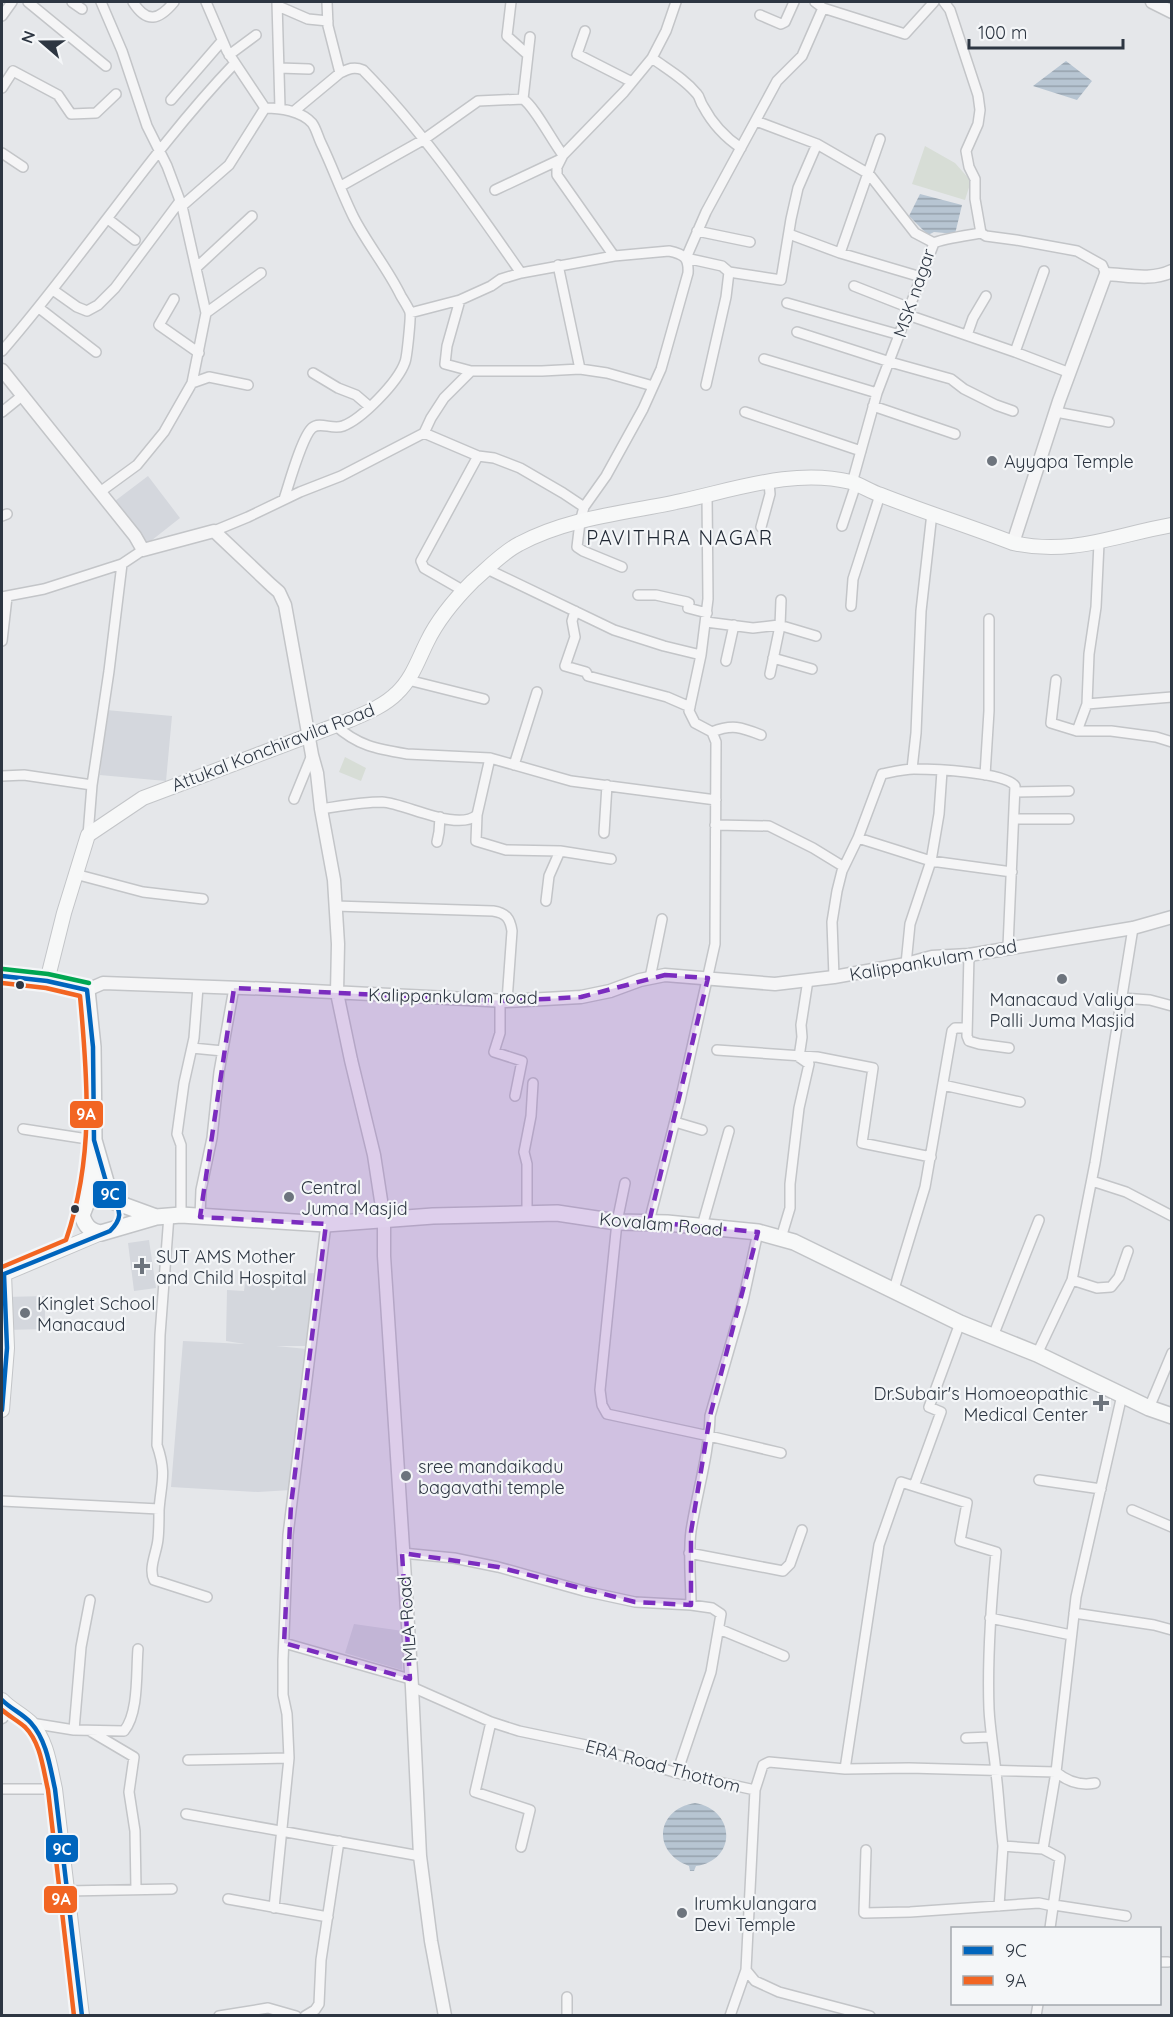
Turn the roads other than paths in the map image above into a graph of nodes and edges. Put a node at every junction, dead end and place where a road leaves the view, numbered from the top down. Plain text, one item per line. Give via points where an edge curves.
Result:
1 (12, 2) edge
2 (28, 2) edge
3 (72, 2) edge
4 (101, 2) edge
5 (133, 2) edge
6 (174, 2) edge
7 (206, 2) edge
8 (327, 2) edge
9 (511, 2) edge
10 (676, 2) edge
11 (794, 2) edge
12 (934, 2) edge
13 (944, 2) edge
14 (1152, 2) edge
15 (277, 4) edge
16 (819, 5) edge
17 (82, 9) dead end
18 (1172, 12) edge
19 (760, 15) dead end
20 (2, 16) edge
21 (328, 21) junction
22 (585, 31) dead end
23 (256, 35) dead end
24 (530, 37) dead end
25 (222, 40) junction
26 (528, 55) junction
27 (652, 58) junction
28 (232, 59) junction
29 (106, 66) dead end
30 (279, 68) junction
31 (309, 69) dead end
32 (340, 73) junction
33 (632, 82) junction
34 (2, 88) edge
35 (117, 94) dead end
36 (523, 99) junction
37 (171, 100) dead end
38 (265, 108) junction
39 (280, 108) junction
40 (293, 112) junction
41 (756, 121) junction
42 (880, 139) dead end
43 (423, 140) junction
44 (817, 144) junction
45 (741, 148) junction
46 (159, 152) junction
47 (2, 153) edge
48 (561, 158) junction
49 (23, 167) dead end
50 (869, 174) junction
51 (340, 186) junction
52 (495, 190) dead end
53 (181, 203) junction
54 (252, 216) dead end
55 (108, 219) junction
56 (697, 231) junction
57 (981, 233) junction
58 (789, 234) junction
59 (135, 240) dead end
60 (750, 242) dead end
61 (934, 243) junction
62 (840, 253) junction
63 (614, 256) junction
64 (686, 258) junction
65 (558, 265) junction
66 (196, 268) junction
67 (1044, 271) dead end
68 (1172, 271) edge
69 (729, 272) junction
70 (261, 273) dead end
71 (521, 273) junction
72 (1106, 274) junction
73 (921, 277) junction
74 (854, 286) dead end
75 (53, 290) junction
76 (986, 296) dead end
77 (174, 298) dead end
78 (460, 300) junction
79 (787, 303) dead end
80 (39, 308) junction
81 (909, 311) junction
82 (206, 313) junction
83 (410, 313) junction
84 (797, 332) dead end
85 (900, 335) junction
86 (967, 335) junction
87 (2, 351) edge
88 (96, 352) dead end
89 (1015, 352) junction
90 (199, 353) junction
91 (764, 359) dead end
92 (890, 362) junction
93 (580, 369) junction
94 (2, 370) edge
95 (471, 371) junction
96 (313, 373) dead end
97 (1070, 373) junction
98 (192, 383) junction
99 (248, 385) dead end
100 (706, 385) dead end
101 (653, 386) junction
102 (877, 393) junction
103 (22, 395) junction
104 (873, 406) junction
105 (370, 407) junction
106 (1013, 411) dead end
107 (2, 412) edge
108 (745, 412) dead end
109 (1056, 412) junction
110 (1109, 422) dead end
111 (424, 433) junction
112 (955, 434) dead end
113 (861, 451) junction
114 (478, 456) junction
115 (769, 482) junction
116 (854, 483) junction
117 (100, 492) junction
118 (706, 495) junction
119 (880, 495) junction
120 (284, 499) junction
121 (584, 507) junction
122 (932, 513) junction
123 (580, 522) junction
124 (1172, 525) edge
125 (842, 526) dead end
126 (761, 528) dead end
127 (214, 531) junction
128 (1013, 543) junction
129 (1099, 543) junction
130 (143, 550) junction
131 (122, 564) junction
132 (622, 567) dead end
133 (487, 569) junction
134 (464, 591) junction
135 (638, 595) dead end
136 (4, 597) edge
137 (781, 600) dead end
138 (851, 606) dead end
139 (575, 611) junction
140 (706, 618) junction
141 (989, 619) dead end
142 (734, 626) junction
143 (780, 626) junction
144 (816, 636) dead end
145 (2, 641) edge
146 (701, 655) junction
147 (773, 658) junction
148 (726, 661) dead end
149 (812, 669) dead end
150 (770, 674) dead end
151 (408, 680) junction
152 (1056, 680) dead end
153 (537, 692) dead end
154 (1172, 698) edge
155 (484, 699) dead end
156 (1087, 704) junction
157 (690, 707) junction
158 (335, 725) junction
159 (1077, 731) junction
160 (712, 732) junction
161 (309, 735) junction
162 (760, 735) dead end
163 (1172, 742) edge
164 (312, 755) junction
165 (490, 758) junction
166 (514, 765) junction
167 (912, 769) junction
168 (942, 771) junction
169 (985, 775) junction
170 (2, 776) edge
171 (92, 785) junction
172 (607, 785) junction
173 (1069, 790) dead end
174 (1015, 792) junction
175 (294, 799) dead end
176 (716, 800) junction
177 (321, 809) junction
178 (477, 816) junction
179 (440, 818) junction
180 (1015, 819) junction
181 (1069, 819) dead end
182 (715, 825) junction
183 (604, 833) dead end
184 (88, 835) junction
185 (858, 838) junction
186 (436, 842) dead end
187 (560, 851) junction
188 (611, 859) dead end
189 (931, 861) junction
190 (844, 867) junction
191 (1012, 872) junction
192 (75, 874) junction
193 (203, 899) dead end
194 (546, 901) dead end
195 (335, 906) junction
196 (1172, 917) edge
197 (662, 919) dead end
198 (1133, 928) junction
199 (1008, 947) junction
200 (969, 955) junction
201 (906, 964) junction
202 (2, 976) edge
203 (834, 977) junction
204 (650, 978) junction
205 (708, 978) junction
206 (808, 980) junction
207 (47, 981) junction
208 (198, 987) junction
209 (234, 988) junction
210 (87, 990) junction
211 (337, 993) junction
212 (1122, 998) junction
213 (504, 1001) junction
214 (1172, 1006) edge
215 (966, 1028) junction
216 (192, 1048) junction
217 (1009, 1048) dead end
218 (717, 1050) dead end
219 (223, 1051) junction
220 (799, 1057) junction
221 (533, 1083) dead end
222 (943, 1085) junction
223 (514, 1096) dead end
224 (1020, 1102) dead end
225 (675, 1122) junction
226 (23, 1129) dead end
227 (702, 1130) dead end
228 (729, 1131) dead end
229 (94, 1140) junction
230 (931, 1157) junction
231 (1092, 1181) junction
232 (626, 1184) dead end
233 (113, 1200) junction
234 (85, 1208) junction
235 (527, 1213) junction
236 (168, 1216) junction
237 (1172, 1216) edge
238 (200, 1217) junction
239 (384, 1220) junction
240 (1039, 1220) dead end
241 (617, 1222) junction
242 (649, 1222) junction
243 (326, 1224) junction
244 (702, 1226) junction
245 (106, 1232) junction
246 (759, 1232) junction
247 (781, 1238) junction
248 (72, 1246) junction
249 (1128, 1251) dead end
250 (3, 1275) edge
251 (1072, 1280) junction
252 (894, 1289) junction
253 (960, 1323) junction
254 (993, 1336) junction
255 (1172, 1353) edge
256 (1037, 1354) junction
257 (1122, 1395) junction
258 (1149, 1408) junction
259 (2, 1410) edge
260 (1172, 1416) edge
261 (709, 1436) junction
262 (781, 1454) dead end
263 (1039, 1480) dead end
264 (914, 1486) junction
265 (1101, 1489) junction
266 (2, 1502) edge
267 (159, 1509) junction
268 (1132, 1510) dead end
269 (1172, 1527) edge
270 (802, 1530) dead end
271 (402, 1553) junction
272 (689, 1553) junction
273 (207, 1597) dead end
274 (90, 1600) dead end
275 (691, 1605) junction
276 (1074, 1613) junction
277 (990, 1618) junction
278 (719, 1629) junction
279 (1172, 1630) edge
280 (1071, 1635) junction
281 (284, 1643) junction
282 (138, 1649) dead end
283 (784, 1656) dead end
284 (411, 1683) junction
285 (4, 1708) edge
286 (491, 1722) junction
287 (31, 1723) junction
288 (74, 1730) junction
289 (90, 1731) junction
290 (990, 1737) junction
291 (966, 1738) dead end
292 (289, 1758) junction
293 (188, 1760) dead end
294 (844, 1769) junction
295 (996, 1771) junction
296 (1056, 1772) junction
297 (677, 1773) junction
298 (1095, 1783) dead end
299 (2, 1789) edge
300 (55, 1789) junction
301 (755, 1790) junction
302 (186, 1814) dead end
303 (282, 1831) junction
304 (339, 1842) junction
305 (1003, 1846) junction
306 (521, 1847) dead end
307 (1043, 1848) junction
308 (866, 1850) dead end
309 (420, 1856) junction
310 (136, 1889) junction
311 (172, 1889) dead end
312 (67, 1891) junction
313 (228, 1899) dead end
314 (1053, 1905) junction
315 (999, 1906) junction
316 (274, 1908) junction
317 (1126, 1916) dead end
318 (328, 1917) junction
319 (1050, 1927) edge
320 (746, 1970) junction
321 (567, 1996) dead end
322 (82, 2016) edge
323 (219, 2016) edge
324 (296, 2016) edge
325 (305, 2016) edge
326 (446, 2016) edge
327 (567, 2016) edge
328 (730, 2016) edge
329 (870, 2016) edge

1 - 20 street
2 - 29 street
3 - 17 street
4 - 46 street
5 - 6 street via 152,18 167,11
7 - 25 street
8 - 21 street
9 - 26 street via 507,36
10 - 27 street
11 - 19 street via 781,24
12 - 16 street via 905,34
13 - 57 street via 978,95 978,124 966,159 975,178
14 - 18 street
15 - 21 street via 308,19
15 - 30 street
16 - 41 street via 802,56 777,81
21 - 32 street
22 - 33 street via 577,54
23 - 28 street
24 - 26 street
25 - 28 street
25 - 37 street
26 - 36 street
27 - 33 street
27 - 45 street via 698,95 721,132
28 - 38 street
28 - 46 street
30 - 31 street
30 - 39 street
32 - 40 street
32 - 43 street via 363,70 395,102
33 - 48 street
34 - 35 street via 13,71 58,95 71,114 96,113
36 - 43 street via 478,101
36 - 48 street
38 - 39 street
38 - 53 street via 229,165
39 - 40 street
40 - 51 street via 311,123
41 - 44 street, MSK nagar
41 - 45 street
42 - 50 street
43 - 51 street
43 - 71 street
44 - 50 street, MSK nagar
44 - 58 street via 798,188
45 - 56 street
46 - 53 street
46 - 55 street
47 - 49 street
48 - 52 street
48 - 63 street via 557,175
50 - 61 street, MSK nagar via 915,233
50 - 62 street
51 - 83 street via 353,216
53 - 66 street
53 - 75 street via 98,305 87,311
54 - 66 street
55 - 59 street
55 - 75 street
56 - 60 street
56 - 64 street
57 - 61 street
57 - 72 street via 1077,251 1102,265
58 - 62 street
58 - 69 street via 781,280
61 - 73 street, MSK nagar
62 - 73 street
63 - 64 street via 669,251
63 - 65 street
64 - 69 street via 722,266
64 - 101 street via 688,273
65 - 71 street
65 - 93 street
66 - 82 street
67 - 89 street
68 - 72 street via 1162,276
69 - 100 street
70 - 82 street
71 - 78 street
72 - 97 street
73 - 81 street, MSK nagar
74 - 81 street
75 - 80 street
76 - 86 street
77 - 90 street via 159,326
78 - 83 street
78 - 95 street via 444,364
79 - 85 street
80 - 87 street
80 - 88 street
81 - 85 street, MSK nagar
81 - 86 street
82 - 90 street
83 - 105 street via 405,362
84 - 92 street
85 - 92 street, MSK nagar
86 - 89 street
89 - 97 street
90 - 98 street
91 - 102 street
92 - 102 street, MSK nagar
92 - 106 street via 951,379
93 - 95 street
93 - 101 street
94 - 103 street
95 - 111 street via 444,399
96 - 105 street via 356,395
97 - 109 street
98 - 99 street via 209,377
98 - 117 street via 164,432 137,465
101 - 121 street via 606,476
102 - 104 street, MSK nagar
103 - 107 street
103 - 117 street
104 - 112 street
104 - 113 street, MSK nagar
105 - 120 street via 343,426 315,425 309,430
108 - 113 street
109 - 110 street
109 - 128 street
111 - 114 street
111 - 120 street via 341,476
113 - 116 street, MSK nagar
114 - 121 street via 520,468
114 - 134 street via 421,561 424,568
115 - 116 main road, Attukal Konchiravila Road via 817,477
115 - 118 main road, Attukal Konchiravila Road
115 - 126 street via 770,494
116 - 119 main road, Attukal Konchiravila Road
116 - 125 street, MSK nagar
117 - 130 street
118 - 123 main road, Attukal Konchiravila Road
118 - 140 street
119 - 122 main road, Attukal Konchiravila Road
119 - 138 street via 853,579
120 - 127 street
121 - 123 street
122 - 128 main road, Attukal Konchiravila Road
122 - 167 street via 921,611
123 - 132 street via 577,547
123 - 133 main road, Attukal Konchiravila Road via 517,545
124 - 129 main road, Attukal Konchiravila Road
127 - 130 street
127 - 161 street, MLA Road via 279,592 285,605
128 - 129 main road, Attukal Konchiravila Road via 1048,548
129 - 156 street
130 - 131 street
131 - 136 street via 44,589
131 - 171 street
133 - 134 main road, Attukal Konchiravila Road
133 - 139 street
134 - 151 main road, Attukal Konchiravila Road via 438,623
135 - 140 street via 687,602 688,608
136 - 145 street
137 - 143 street
139 - 146 street via 614,630
139 - 157 street via 575,637 565,666
140 - 142 street
140 - 146 street
141 - 169 street
142 - 143 street
142 - 148 street
143 - 144 street
143 - 147 street
146 - 157 street
147 - 149 street
147 - 150 street
151 - 155 street
151 - 158 main road, Attukal Konchiravila Road via 382,705
152 - 159 street via 1051,723
153 - 166 street
154 - 156 street
156 - 159 street
157 - 160 street via 695,723
158 - 161 main road, Attukal Konchiravila Road
158 - 165 street via 351,739 369,747 407,754
159 - 163 street via 1112,731
160 - 162 street via 741,727
160 - 176 street via 716,742
161 - 164 street, MLA Road
161 - 184 main road, Attukal Konchiravila Road via 142,798
164 - 175 street
164 - 177 street, MLA Road
165 - 166 street
165 - 178 street
166 - 172 street via 571,781
167 - 168 street
167 - 185 street via 882,774
168 - 169 street
168 - 189 street
169 - 174 street via 1011,781
170 - 171 street via 24,775
171 - 184 street
172 - 176 street
172 - 183 street
173 - 174 street
174 - 180 street
176 - 182 street
177 - 179 street via 384,802
177 - 195 street, MLA Road
178 - 179 street via 468,820
178 - 187 street via 477,842 506,850
179 - 186 street
180 - 181 street
180 - 191 street
182 - 190 street via 769,826
182 - 205 street via 715,944
184 - 192 main road
185 - 189 street
185 - 190 street
187 - 188 street
187 - 194 street via 549,876
189 - 191 street
189 - 201 street via 910,924
190 - 203 street via 832,922
191 - 199 street
192 - 193 street via 143,892
192 - 207 main road
195 - 211 street, MLA Road
195 - 213 street via 484,910 506,915 512,931
196 - 198 street, Kalippankulam road
197 - 204 street
198 - 199 street, Kalippankulam road
198 - 212 street
199 - 200 street, Kalippankulam road
200 - 201 street, Kalippankulam road via 932,957
200 - 215 street
201 - 203 street, Kalippankulam road
202 - 207 main road
203 - 206 street, Kalippankulam road
204 - 205 street, Kalippankulam road
204 - 213 street, Kalippankulam road via 581,997
205 - 206 street, Kalippankulam road via 775,984
205 - 225 street
206 - 220 street
207 - 210 main road
208 - 209 street, Kalippankulam road
208 - 210 street, Kalippankulam road via 103,983
208 - 216 street
209 - 211 street, Kalippankulam road
209 - 219 street
210 - 229 main road via 93,1047
211 - 213 street, Kalippankulam road
211 - 239 street, MLA Road via 374,1155
212 - 214 street
212 - 231 street
213 - 223 street via 494,1052 522,1061
215 - 217 street via 969,1041
215 - 222 street via 952,1031
216 - 219 street
216 - 236 street
218 - 220 street
219 - 238 street
220 - 230 street via 873,1068 862,1143
220 - 247 street via 809,1064 799,1108 790,1208
221 - 235 street via 524,1152
222 - 224 street
222 - 230 street
225 - 227 street
225 - 242 street
226 - 229 street
228 - 244 street
229 - 233 main road
229 - 234 main road
230 - 252 street
231 - 237 street via 1126,1192
231 - 251 street
232 - 241 street
233 - 234 main road via 98,1196
233 - 236 main road, Kovalam Road
233 - 245 main road via 119,1217
234 - 245 main road via 88,1228
234 - 248 main road
235 - 239 main road, Kovalam Road
235 - 241 main road, Kovalam Road
236 - 238 main road, Kovalam Road
236 - 245 main road
236 - 267 street via 160,1335 157,1445 164,1473
238 - 243 main road, Kovalam Road
239 - 243 main road, Kovalam Road
239 - 271 street, MLA Road
240 - 254 street
241 - 242 main road, Kovalam Road
241 - 261 street via 600,1390 602,1406 607,1414
242 - 244 main road, Kovalam Road
243 - 281 street via 291,1505
244 - 246 main road, Kovalam Road
245 - 248 main road
246 - 247 main road, Kovalam Road
246 - 261 street via 710,1416
247 - 252 main road, Kovalam Road
248 - 250 main road
249 - 251 street via 1112,1287 1096,1288
250 - 259 main road via 7,1348
251 - 256 street
252 - 253 main road, Kovalam Road
253 - 254 main road, Kovalam Road
253 - 264 street via 929,1407 941,1412
254 - 256 main road, Kovalam Road
255 - 258 street
256 - 257 main road, Kovalam Road
257 - 258 main road, Kovalam Road
257 - 265 street
258 - 260 main road, Kovalam Road
261 - 262 street
261 - 272 street
263 - 265 street
264 - 277 street via 967,1503 960,1541 996,1552
264 - 294 street via 901,1482 879,1545
265 - 276 street
266 - 267 street
267 - 273 street via 151,1574 154,1580
268 - 269 street
270 - 272 street via 790,1564 783,1571
271 - 275 street via 498,1567 635,1602
271 - 284 street, MLA Road
272 - 275 street
274 - 288 street via 81,1647
275 - 278 street via 712,1608 721,1614
276 - 279 street
276 - 280 street
277 - 280 street
277 - 290 street
278 - 283 street
278 - 297 street via 711,1672
280 - 296 street
281 - 284 street, ERA Road Thottom
281 - 292 street via 283,1695
282 - 289 street via 129,1726 124,1731
284 - 286 street, ERA Road Thottom
284 - 309 street, MLA Road
285 - 287 main road
286 - 297 street, ERA Road Thottom
286 - 306 street via 475,1792 530,1810
287 - 288 street
287 - 300 main road via 43,1743
288 - 289 street
289 - 310 street via 134,1757 129,1792 135,1831
290 - 291 street
290 - 295 street
292 - 293 street
292 - 303 street
294 - 295 street
294 - 301 street via 770,1762 763,1765
295 - 296 street
295 - 305 street
296 - 298 street via 1066,1780
296 - 307 street
297 - 301 street, ERA Road Thottom
299 - 300 street
300 - 312 main road
301 - 320 street, ERA Road Thottom
302 - 303 street
303 - 304 street
303 - 316 street
304 - 309 street
304 - 318 street
305 - 307 street
305 - 315 street
307 - 314 street via 1060,1858
308 - 315 street via 864,1913
309 - 326 street, MLA Road
310 - 311 street
310 - 312 street
312 - 322 main road
313 - 316 street
314 - 315 street
314 - 317 street
314 - 319 street
316 - 318 street
318 - 325 street via 319,2004
320 - 328 street, ERA Road Thottom
320 - 329 street via 754,1981 779,1992
321 - 327 street
323 - 324 street via 268,2008

